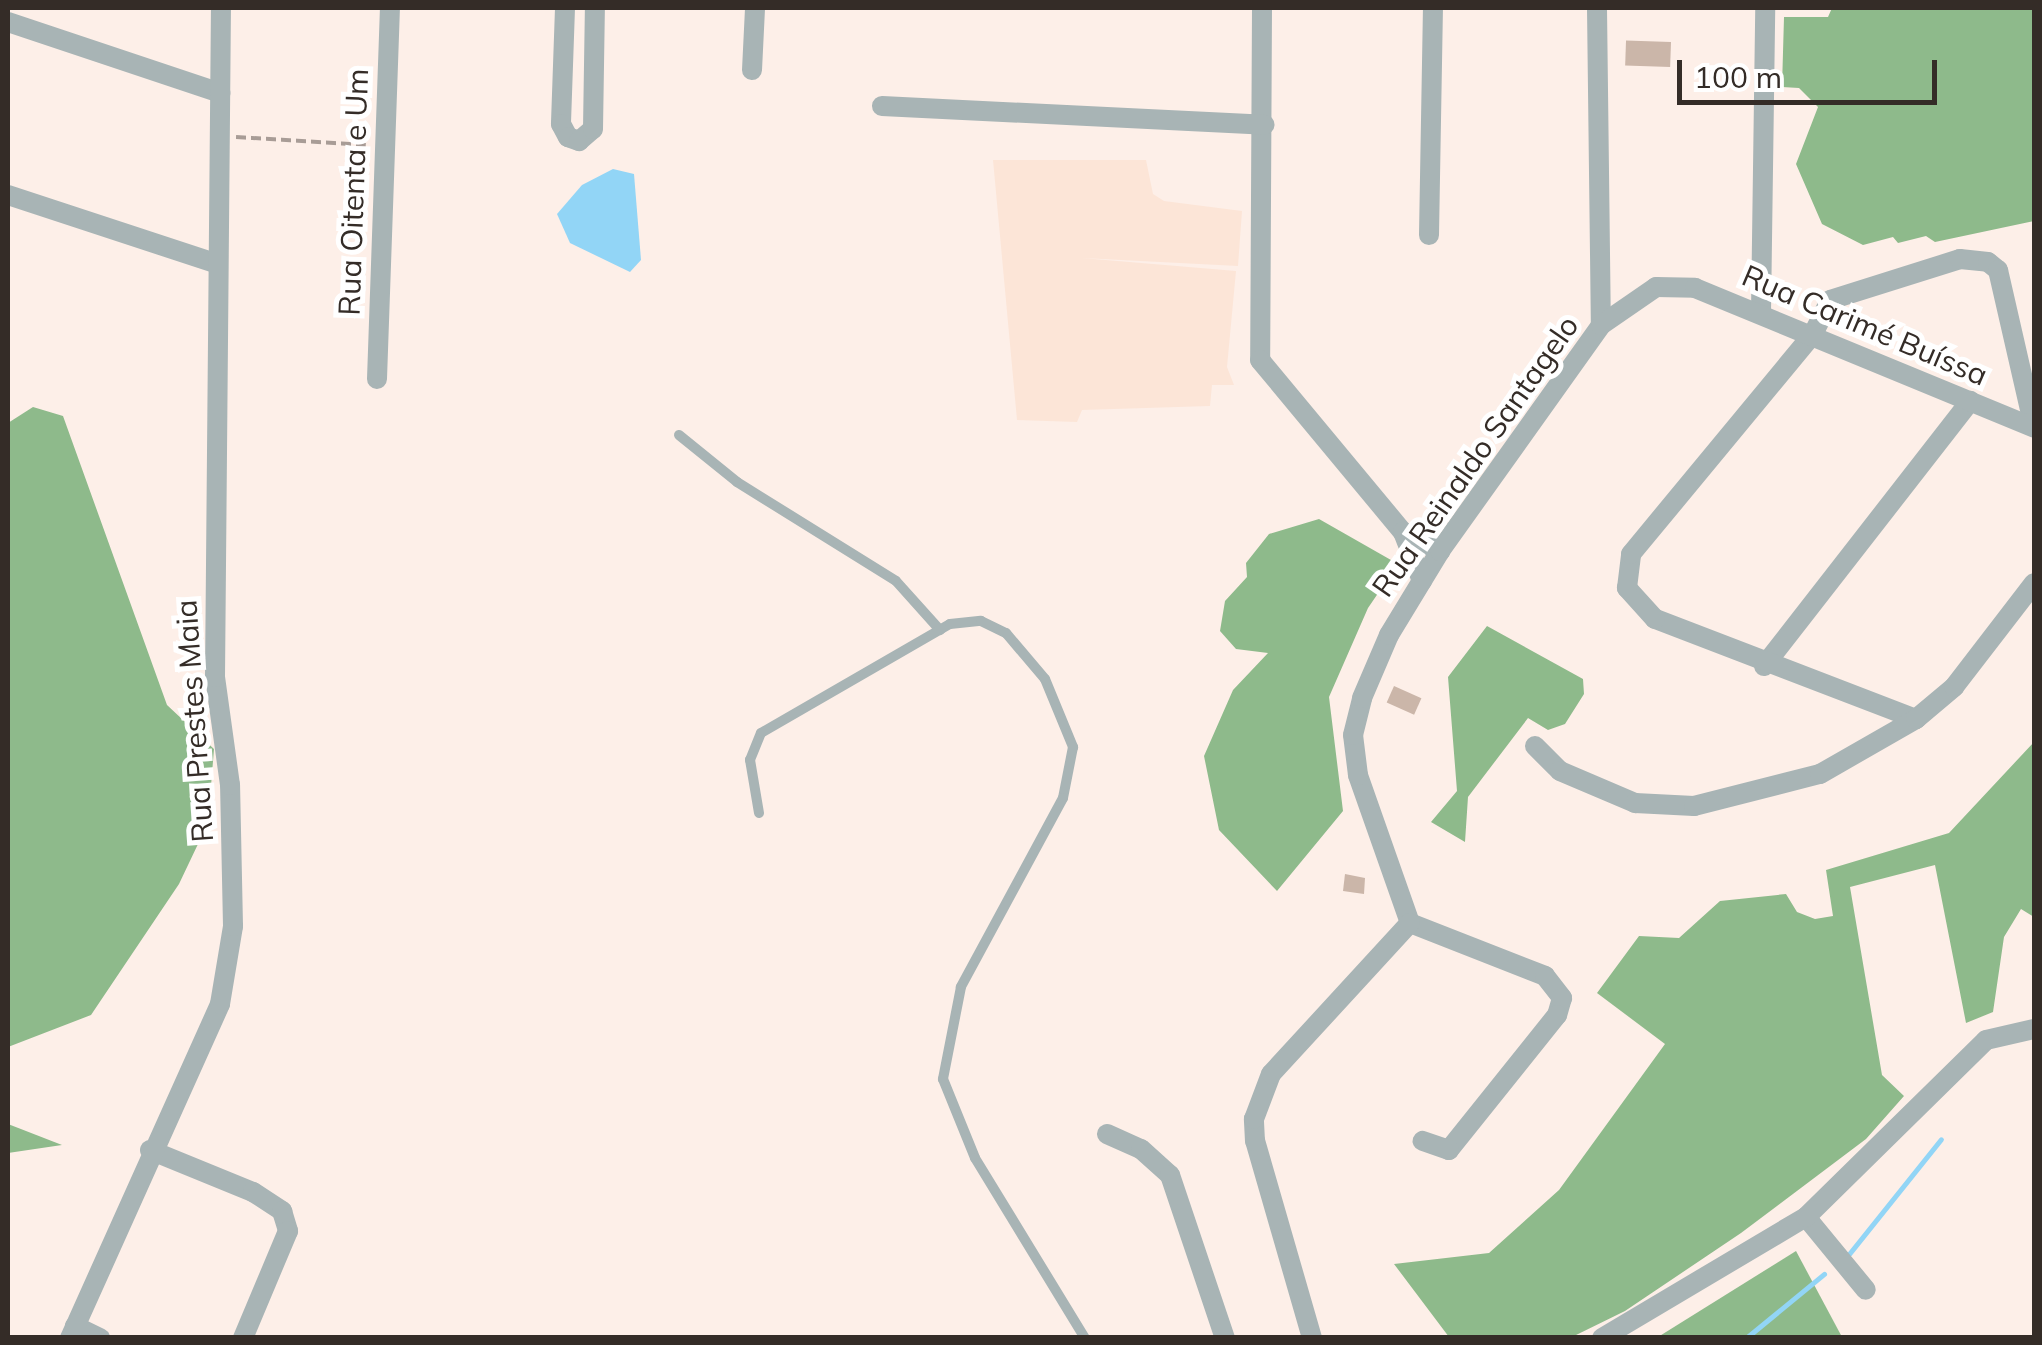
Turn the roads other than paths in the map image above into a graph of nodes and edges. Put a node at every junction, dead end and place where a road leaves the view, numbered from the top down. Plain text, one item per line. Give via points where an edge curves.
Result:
1 (221, 8) edge
2 (390, 8) edge
3 (564, 8) edge
4 (594, 8) edge
5 (755, 8) edge
6 (1262, 8) edge
7 (1433, 8) edge
8 (1597, 8) edge
9 (1765, 8) edge
10 (8, 22) edge
11 (752, 70) dead end
12 (220, 93) junction
13 (882, 106) dead end
14 (1265, 126) junction
15 (8, 195) edge
16 (1429, 236) dead end
17 (218, 264) junction
18 (1670, 283) joint
19 (1761, 312) junction
20 (1601, 324) junction
21 (1812, 334) junction
22 (377, 379) dead end
23 (1970, 401) junction
24 (2034, 428) edge
25 (679, 436) dead end
26 (1403, 532) junction
27 (1440, 552) junction
28 (1422, 582) junction
29 (2034, 584) edge
30 (940, 630) junction
31 (1764, 666) junction
32 (1916, 720) junction
33 (1535, 746) dead end
34 (759, 813) dead end
35 (1410, 924) junction
36 (2034, 1029) edge
37 (1107, 1134) dead end
38 (1423, 1142) dead end
39 (150, 1150) junction
40 (1806, 1217) junction
41 (1866, 1290) dead end
42 (73, 1332) edge
43 (100, 1338) edge
44 (243, 1338) edge
45 (1086, 1338) edge
46 (1225, 1338) edge
47 (1312, 1338) edge
48 (1602, 1338) edge

1 - 12 street, Rua Prestes Maia
2 - 22 street, Rua Oitenta e Um
3 - 4 street via 561,124 568,138 579,141 593,129
5 - 11 street
6 - 14 street
7 - 16 street
8 - 20 street
9 - 19 street
10 - 12 street
12 - 17 street, Rua Prestes Maia
13 - 14 street
14 - 26 street via 1260,360
15 - 17 street
17 - 39 street, Rua Prestes Maia via 215,677 230,785 234,926 220,1004
18 - 19 street, Rua Carimé Buíssa
18 - 20 street, Rua Reinaldo Santagelo
19 - 21 street, Rua Carimé Buíssa
20 - 27 street, Rua Reinaldo Santagelo
21 - 23 street, Rua Carimé Buíssa
21 - 24 street via 1830,300 1960,258 1988,262 2004,286
21 - 31 street via 1646,534 1627,572 1635,604 1655,620
23 - 24 street, Rua Carimé Buíssa
23 - 31 street
25 - 30 lane via 737,482 896,581
26 - 27 street
26 - 28 street
27 - 28 street, Rua Reinaldo Santagelo
28 - 35 street, Rua Reinaldo Santagelo via 1389,635 1352,735 1358,775
29 - 32 street via 1954,687
30 - 34 lane via 761,733 750,760
30 - 45 lane via 970,620 1006,633 1045,679 1073,747 1064,798 961,987 943,1078 966,1142
31 - 32 street
32 - 33 street via 1820,774 1694,806 1635,803 1560,771
35 - 38 street via 1545,976 1562,998 1502,1088 1449,1150
35 - 47 street via 1271,1074 1254,1119 1254,1141
36 - 40 street via 1986,1040
37 - 46 street via 1141,1150 1170,1175
39 - 42 street, Rua Prestes Maia
39 - 44 street via 282,1211 288,1231
40 - 41 street
40 - 48 street
42 - 43 street

